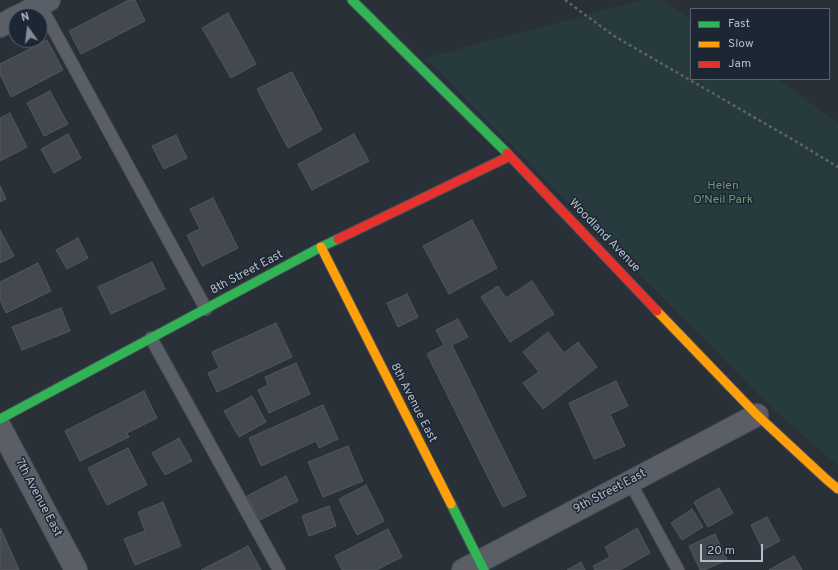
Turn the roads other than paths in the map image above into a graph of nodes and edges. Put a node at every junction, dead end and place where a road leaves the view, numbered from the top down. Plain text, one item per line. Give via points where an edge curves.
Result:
1 (352, 0) edge
2 (45, 2) edge
3 (34, 8) edge
4 (510, 156) junction
5 (321, 247) junction
6 (206, 309) junction
7 (151, 338) junction
8 (758, 415) junction
9 (0, 419) edge
10 (0, 427) edge
11 (630, 482) junction
12 (838, 490) edge
13 (476, 567) edge
14 (76, 570) edge
15 (279, 570) edge
16 (678, 570) edge

1 - 4 street, Woodland Avenue
2 - 3 street
2 - 6 lane
4 - 5 street, 8th Street East
4 - 8 street, Woodland Avenue
5 - 6 street, 8th Street East
5 - 13 street, 8th Avenue East
6 - 7 street, 8th Street East
7 - 9 street, 8th Street East
7 - 15 lane
8 - 11 street, 9th Street East
8 - 12 street, Woodland Avenue
10 - 14 street, 7th Avenue East
11 - 13 street, 9th Street East
11 - 16 lane

